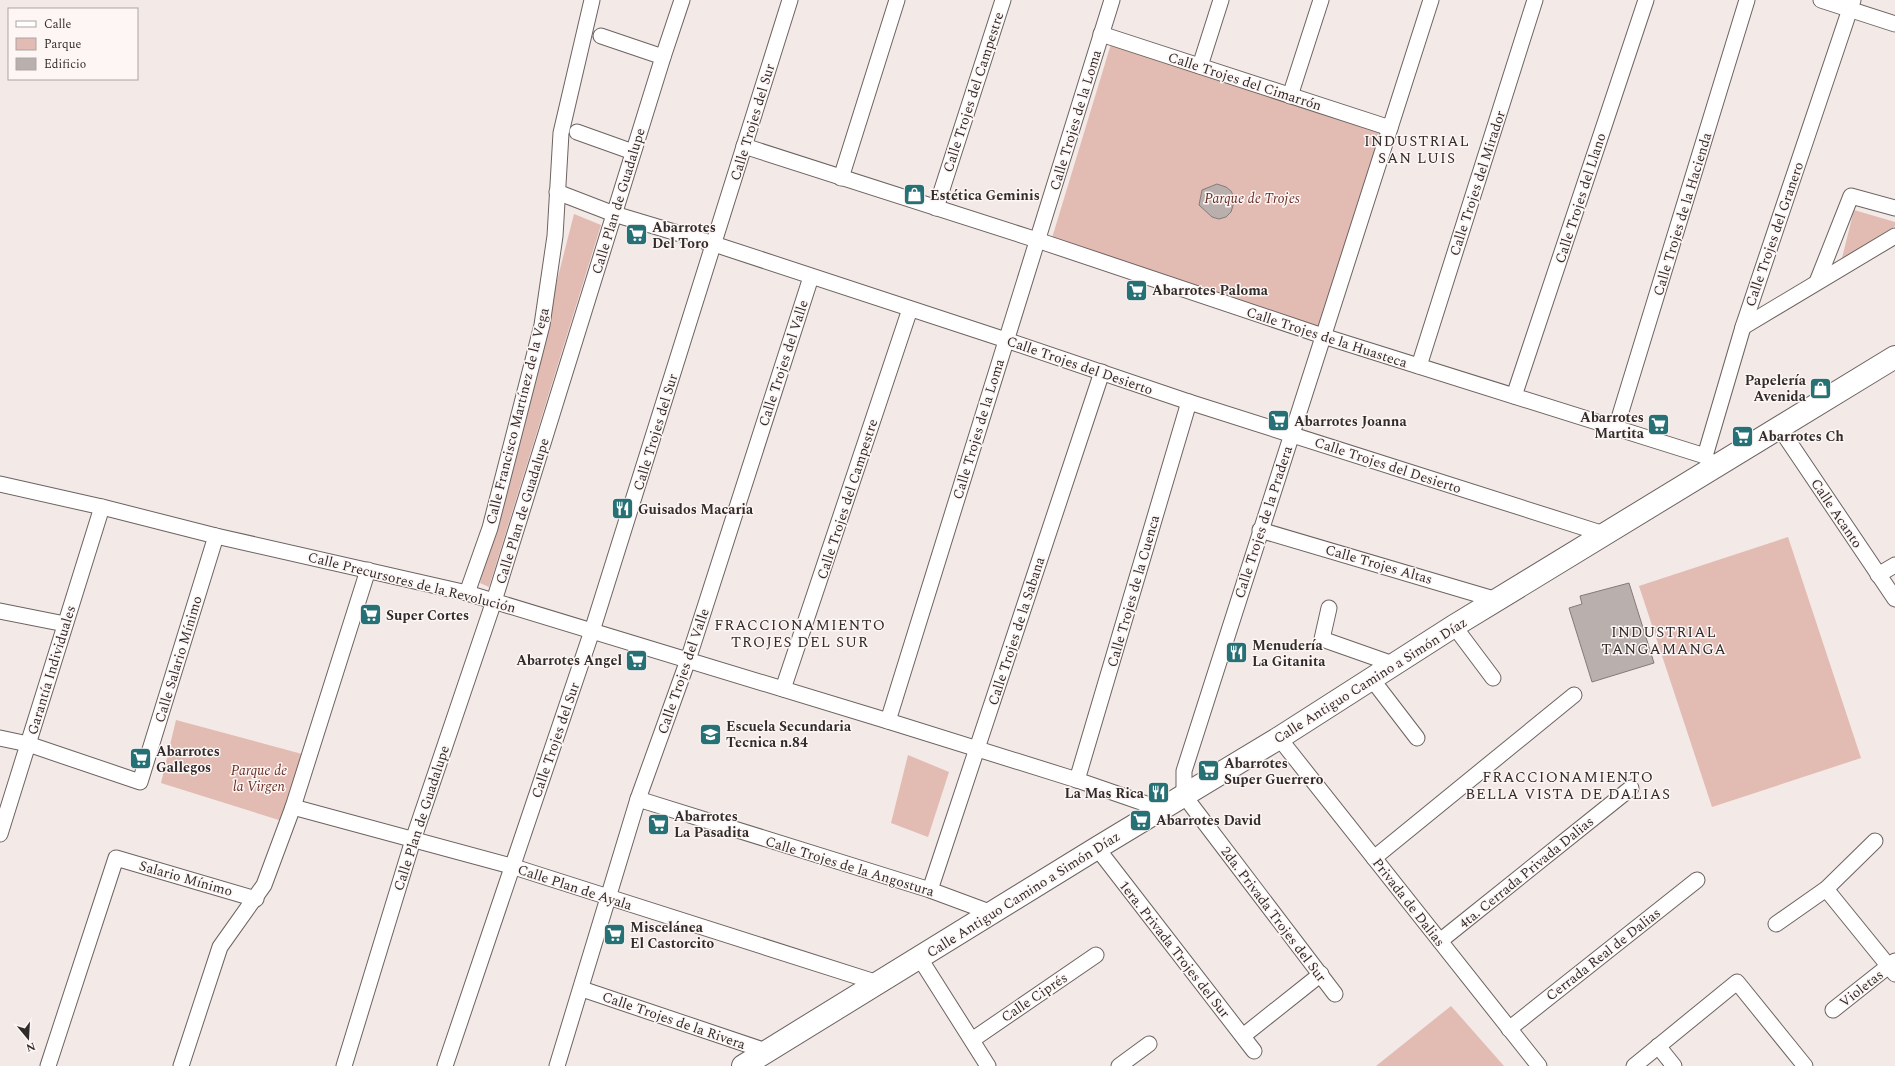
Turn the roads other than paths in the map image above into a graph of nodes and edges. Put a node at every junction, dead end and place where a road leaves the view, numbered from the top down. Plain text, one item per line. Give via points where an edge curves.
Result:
1 (592, 0) edge
2 (682, 0) edge
3 (790, 0) edge
4 (897, 0) edge
5 (1003, 0) edge
6 (1112, 0) edge
7 (1221, 0) edge
8 (1321, 0) edge
9 (1431, 0) edge
10 (1535, 0) edge
11 (1646, 0) edge
12 (1747, 0) edge
13 (1820, 0) edge
14 (1851, 5) edge
15 (1895, 24) edge
16 (1101, 34) junction
17 (602, 36) dead end
18 (662, 57) junction
19 (1200, 66) junction
20 (1290, 96) junction
21 (1390, 128) junction
22 (577, 132) dead end
23 (744, 146) junction
24 (633, 152) junction
25 (841, 178) junction
26 (557, 192) junction
27 (936, 208) junction
28 (1895, 208) edge
29 (614, 214) junction
30 (1895, 236) edge
31 (1037, 240) junction
32 (714, 244) junction
33 (811, 277) junction
34 (1817, 282) junction
35 (910, 309) junction
36 (1743, 327) junction
37 (1323, 336) junction
38 (1006, 340) junction
39 (1895, 357) edge
40 (1419, 366) junction
41 (1102, 372) junction
42 (1514, 396) junction
43 (1189, 402) junction
44 (1780, 427) junction
45 (1616, 428) junction
46 (1291, 434) junction
47 (1710, 462) junction
48 (0, 484) edge
49 (102, 506) junction
50 (1260, 530) junction
51 (1604, 534) junction
52 (216, 536) junction
53 (1895, 565) edge
54 (368, 570) junction
55 (1878, 575) junction
56 (467, 593) junction
57 (1895, 599) edge
58 (1497, 600) junction
59 (494, 601) junction
60 (1329, 608) dead end
61 (0, 611) edge
62 (65, 624) junction
63 (1454, 626) junction
64 (592, 631) junction
65 (688, 660) junction
66 (1393, 664) junction
67 (1371, 678) junction
68 (1493, 678) dead end
69 (783, 689) junction
70 (1574, 695) dead end
71 (888, 721) junction
72 (0, 738) edge
73 (1278, 738) junction
74 (1417, 738) dead end
75 (28, 744) junction
76 (977, 749) junction
77 (1077, 780) junction
78 (1631, 788) dead end
79 (1184, 795) junction
80 (638, 799) junction
81 (293, 807) junction
82 (1161, 809) junction
83 (0, 834) edge
84 (413, 840) junction
85 (1875, 841) dead end
86 (1097, 848) junction
87 (1374, 858) junction
88 (512, 866) junction
89 (1698, 880) dead end
90 (1826, 889) junction
91 (930, 890) junction
92 (609, 898) junction
93 (256, 899) junction
94 (992, 913) junction
95 (1776, 924) dead end
96 (1440, 941) junction
97 (1096, 955) dead end
98 (919, 957) junction
99 (1893, 967) edge
100 (1321, 974) junction
101 (878, 983) junction
102 (582, 989) junction
103 (1335, 994) dead end
104 (1833, 1010) dead end
105 (1509, 1029) junction
106 (1243, 1036) junction
107 (972, 1040) junction
108 (1149, 1044) dead end
109 (1658, 1046) junction
110 (766, 1051) junction
111 (1254, 1051) dead end
112 (48, 1066) edge
113 (181, 1066) edge
114 (344, 1066) edge
115 (445, 1066) edge
116 (557, 1066) edge
117 (743, 1066) edge
118 (988, 1066) edge
119 (1118, 1066) edge
120 (1539, 1066) edge
121 (1634, 1066) edge
122 (1674, 1066) edge
123 (1805, 1066) edge

1 - 26 street, Calle Francisco Martínez de la Vega via 561,133
2 - 18 street, Calle Plan de Guadalupe
3 - 23 street, Calle Trojes del Sur
4 - 25 street
5 - 27 street, Calle Trojes del Campestre
6 - 16 street, Calle Trojes de la Loma
7 - 19 street
8 - 20 street
9 - 21 street, Calle Trojes de la Pradera
10 - 40 street, Calle Trojes del Mirador
11 - 42 street, Calle Trojes del Llano
12 - 45 street, Calle Trojes de la Hacienda
13 - 14 street
14 - 15 street
14 - 36 street, Calle Trojes del Granero
16 - 19 street, Calle Trojes del Cimarrón
16 - 31 street, Calle Trojes de la Loma
17 - 18 street
18 - 24 street, Calle Plan de Guadalupe
19 - 20 street, Calle Trojes del Cimarrón
20 - 21 street, Calle Trojes del Cimarrón
21 - 37 street, Calle Trojes de la Pradera
22 - 24 street
23 - 25 street, Calle Trojes de la Huasteca
23 - 32 street, Calle Trojes del Sur
24 - 29 street, Calle Plan de Guadalupe
25 - 27 street, Calle Trojes de la Huasteca
26 - 29 street, Calle Trojes del Desierto
26 - 56 street, Calle Francisco Martínez de la Vega via 555,236 542,325 490,528
27 - 31 street, Calle Trojes de la Huasteca
28 - 34 street via 1850,196
29 - 32 street, Calle Trojes del Desierto
29 - 59 street, Calle Plan de Guadalupe
30 - 34 street
31 - 37 street, Calle Trojes de la Huasteca
31 - 38 street, Calle Trojes de la Loma
32 - 33 street, Calle Trojes del Desierto
32 - 64 street, Calle Trojes del Sur
33 - 35 street, Calle Trojes del Desierto
33 - 65 street, Calle Trojes del Valle
34 - 36 street
35 - 38 street, Calle Trojes del Desierto
35 - 69 street, Calle Trojes del Campestre
36 - 47 street, Calle Trojes del Granero
37 - 40 street, Calle Trojes de la Huasteca
37 - 46 street, Calle Trojes de la Pradera
38 - 41 street, Calle Trojes del Desierto
38 - 71 street, Calle Trojes de la Loma
39 - 44 main road, Calle Antiguo Camino a Simón Díaz
40 - 42 street, Calle Trojes de la Huasteca
41 - 43 street, Calle Trojes del Desierto
41 - 76 street, Calle Trojes de la Sabana
42 - 45 street, Calle Trojes de la Huasteca
43 - 46 street, Calle Trojes del Desierto
43 - 77 street, Calle Trojes de la Cuenca
44 - 47 main road, Calle Antiguo Camino a Simón Díaz
44 - 55 street, Calle Acanto
45 - 47 street, Calle Trojes de la Huasteca
46 - 50 street, Calle Trojes de la Pradera
46 - 51 street, Calle Trojes del Desierto
47 - 51 main road, Calle Antiguo Camino a Simón Díaz
48 - 49 street, Calle Precursores de la Revolución
49 - 52 street, Calle Precursores de la Revolución
49 - 62 street, Garantía Individuales
50 - 58 street, Calle Trojes Altas
50 - 79 street, Calle Trojes de la Pradera via 1184,771
51 - 58 main road, Calle Antiguo Camino a Simón Díaz
52 - 54 street, Calle Precursores de la Revolución
52 - 75 street, Calle Salario Mínimo via 140,782
53 - 55 street
54 - 56 street, Calle Precursores de la Revolución
54 - 81 street
55 - 57 street, Calle Acanto
56 - 59 street, Calle Precursores de la Revolución
58 - 63 main road, Calle Antiguo Camino a Simón Díaz
59 - 64 street, Calle Precursores de la Revolución
59 - 84 street, Calle Plan de Guadalupe
60 - 66 street via 1322,639
61 - 62 street
62 - 75 street, Garantía Individuales
63 - 66 main road, Calle Antiguo Camino a Simón Díaz
63 - 68 street
64 - 65 street, Calle Precursores de la Revolución
64 - 88 street, Calle Trojes del Sur
65 - 69 street, Calle Precursores de la Revolución
65 - 80 street, Calle Trojes del Valle
66 - 67 main road, Calle Antiguo Camino a Simón Díaz
67 - 73 main road, Calle Antiguo Camino a Simón Díaz
67 - 74 street
69 - 71 street, Calle Precursores de la Revolución
70 - 87 street
71 - 76 street, Calle Precursores de la Revolución
72 - 75 street
73 - 79 main road, Calle Antiguo Camino a Simón Díaz
73 - 87 street, Privada de Dalias
75 - 83 street, Garantía Individuales
76 - 77 street, Calle Precursores de la Revolución
76 - 91 street, Calle Trojes de la Sabana
77 - 82 street, Calle Precursores de la Revolución
78 - 96 street, 4ta. Cerrada Privada Dalias
79 - 82 main road, Calle Antiguo Camino a Simón Díaz
79 - 100 street, 2da. Privada Trojes del Sur
80 - 91 street, Calle Trojes de la Angostura
80 - 92 street, Calle Trojes del Valle
81 - 84 street, Calle Plan de Ayala
81 - 93 street via 264,885
82 - 86 main road, Calle Antiguo Camino a Simón Díaz
84 - 88 street, Calle Plan de Ayala
84 - 114 street, Calle Plan de Guadalupe
85 - 90 street
86 - 94 main road, Calle Antiguo Camino a Simón Díaz
86 - 106 street, 1era. Privada Trojes del Sur
87 - 96 street, Privada de Dalias
88 - 92 street, Calle Plan de Ayala
88 - 115 street, Calle Trojes del Sur
89 - 105 street, Cerrada Real de Dalias
90 - 95 street
90 - 99 street
91 - 94 street, Calle Trojes de la Angostura
92 - 101 street, Calle Plan de Ayala
92 - 102 street, Calle Trojes del Valle
93 - 112 street, Salario Mínimo via 116,858
93 - 113 street via 220,948
94 - 98 main road, Calle Antiguo Camino a Simón Díaz
96 - 105 street, Privada de Dalias
97 - 107 street, Calle Ciprés
98 - 101 main road, Calle Antiguo Camino a Simón Díaz
98 - 107 street
99 - 104 street, Violetas
100 - 103 street, 2da. Privada Trojes del Sur
100 - 106 street
101 - 110 main road, Calle Antiguo Camino a Simón Díaz
102 - 110 street, Calle Trojes de la Rivera
102 - 116 street, Calle Trojes del Valle
105 - 120 street, Privada de Dalias
106 - 111 street, 1era. Privada Trojes del Sur
107 - 118 street
108 - 119 street
109 - 121 street
109 - 122 street
109 - 123 street via 1737,982
110 - 117 main road, Calle Antiguo Camino a Simón Díaz

